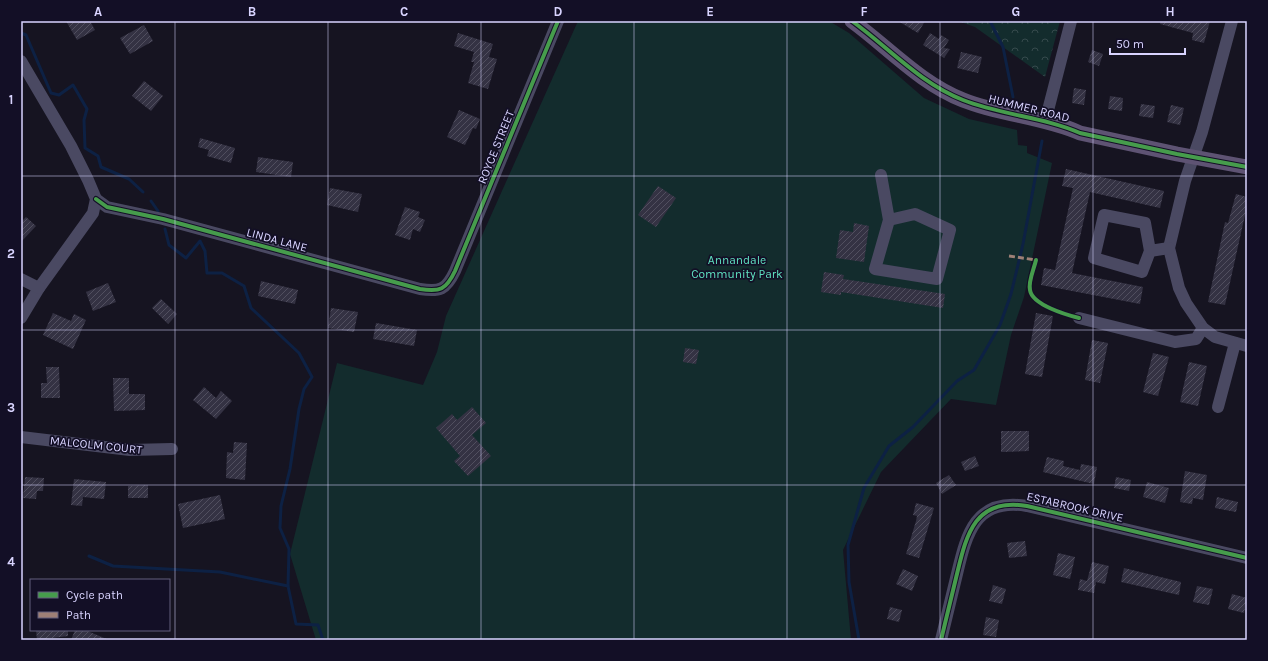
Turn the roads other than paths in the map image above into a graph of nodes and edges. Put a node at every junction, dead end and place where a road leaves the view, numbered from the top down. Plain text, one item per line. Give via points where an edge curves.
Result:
1 (558, 21) edge
2 (852, 21) edge
3 (1071, 21) edge
4 (1232, 21) edge
5 (21, 61) edge
6 (1045, 122) junction
7 (1193, 156) junction
8 (1247, 167) edge
9 (882, 174) dead end
10 (96, 199) junction
11 (107, 207) junction
12 (93, 213) junction
13 (888, 220) junction
14 (1169, 248) junction
15 (1150, 250) junction
16 (21, 279) edge
17 (451, 280) joint
18 (39, 288) junction
19 (21, 318) edge
20 (1079, 318) dead end
21 (1203, 328) junction
22 (1235, 343) junction
23 (1247, 346) edge
24 (1218, 407) dead end
25 (21, 437) edge
26 (172, 448) dead end
27 (1247, 558) edge
28 (941, 640) edge

1 - 17 street, ROYCE STREET
2 - 6 main road, HUMMER ROAD via 917,74 961,100
3 - 6 street
4 - 7 street
5 - 10 street via 71,146
6 - 7 main road, HUMMER ROAD via 1068,127 1080,133
7 - 8 main road, HUMMER ROAD
7 - 14 street
9 - 13 street
10 - 11 street, LINDA LANE
10 - 12 street
11 - 12 street
11 - 17 street, LINDA LANE via 163,219 420,289 441,290
12 - 18 street
13 - 13 street via 915,214 950,230 937,279 875,268
14 - 15 street
14 - 21 street via 1179,288
15 - 15 street via 1142,272 1094,258 1104,215 1145,224
16 - 18 street
18 - 19 street
20 - 21 street via 1176,342 1196,339
21 - 22 street via 1215,337
22 - 23 street
22 - 24 street
25 - 26 street, MALCOLM COURT via 130,450
27 - 28 street, ESTABROOK DRIVE via 1018,504 1001,506 977,520 966,538

